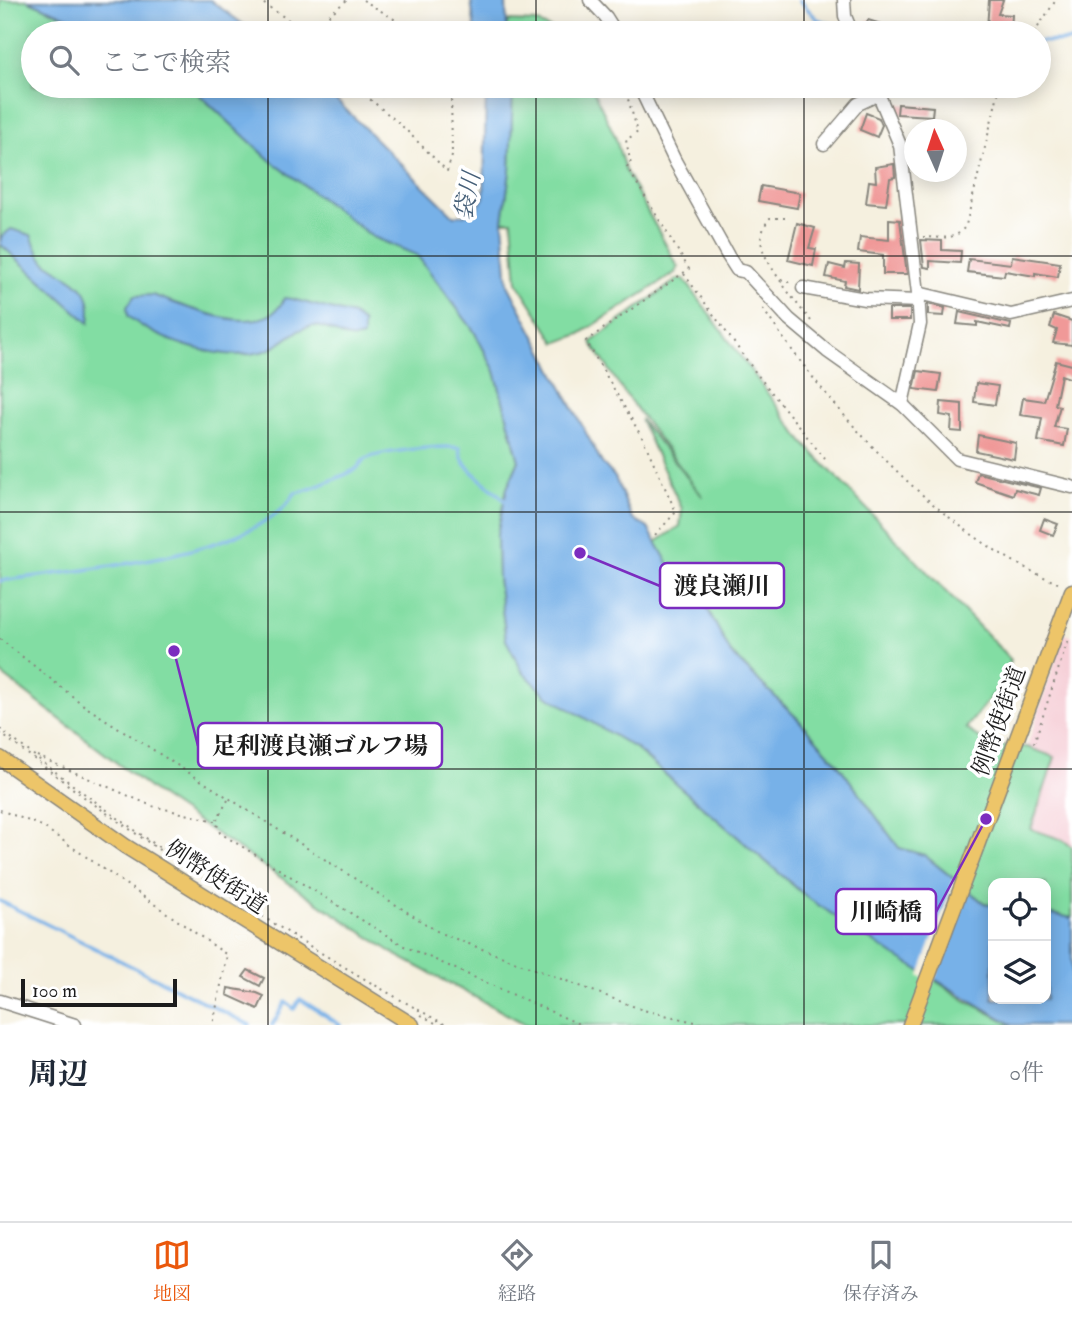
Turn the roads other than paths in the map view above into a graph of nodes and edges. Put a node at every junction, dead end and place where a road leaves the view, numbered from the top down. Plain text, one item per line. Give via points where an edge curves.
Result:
1 (590, 0) edge
2 (844, 0) edge
3 (608, 21) edge
4 (847, 21) edge
5 (645, 98) edge
6 (866, 98) edge
7 (880, 98) edge
8 (824, 144) dead end
9 (803, 288) road end
10 (918, 297) junction
11 (1072, 301) edge
12 (902, 404) junction
13 (1072, 487) edge
14 (1069, 590) edge
15 (4, 753) edge
16 (0, 1001) edge
17 (75, 1025) edge
18 (412, 1025) edge
19 (910, 1025) edge

1 - 3 street
2 - 4 street
5 - 12 street via 737,270 746,272 827,351
6 - 8 street
7 - 10 street via 900,145
9 - 10 street via 865,299
10 - 11 street via 1011,315
10 - 12 street via 920,324
12 - 13 street via 957,459
14 - 19 main road, 例幣使街道
15 - 18 main road, 例幣使街道 via 137,854
16 - 17 street

